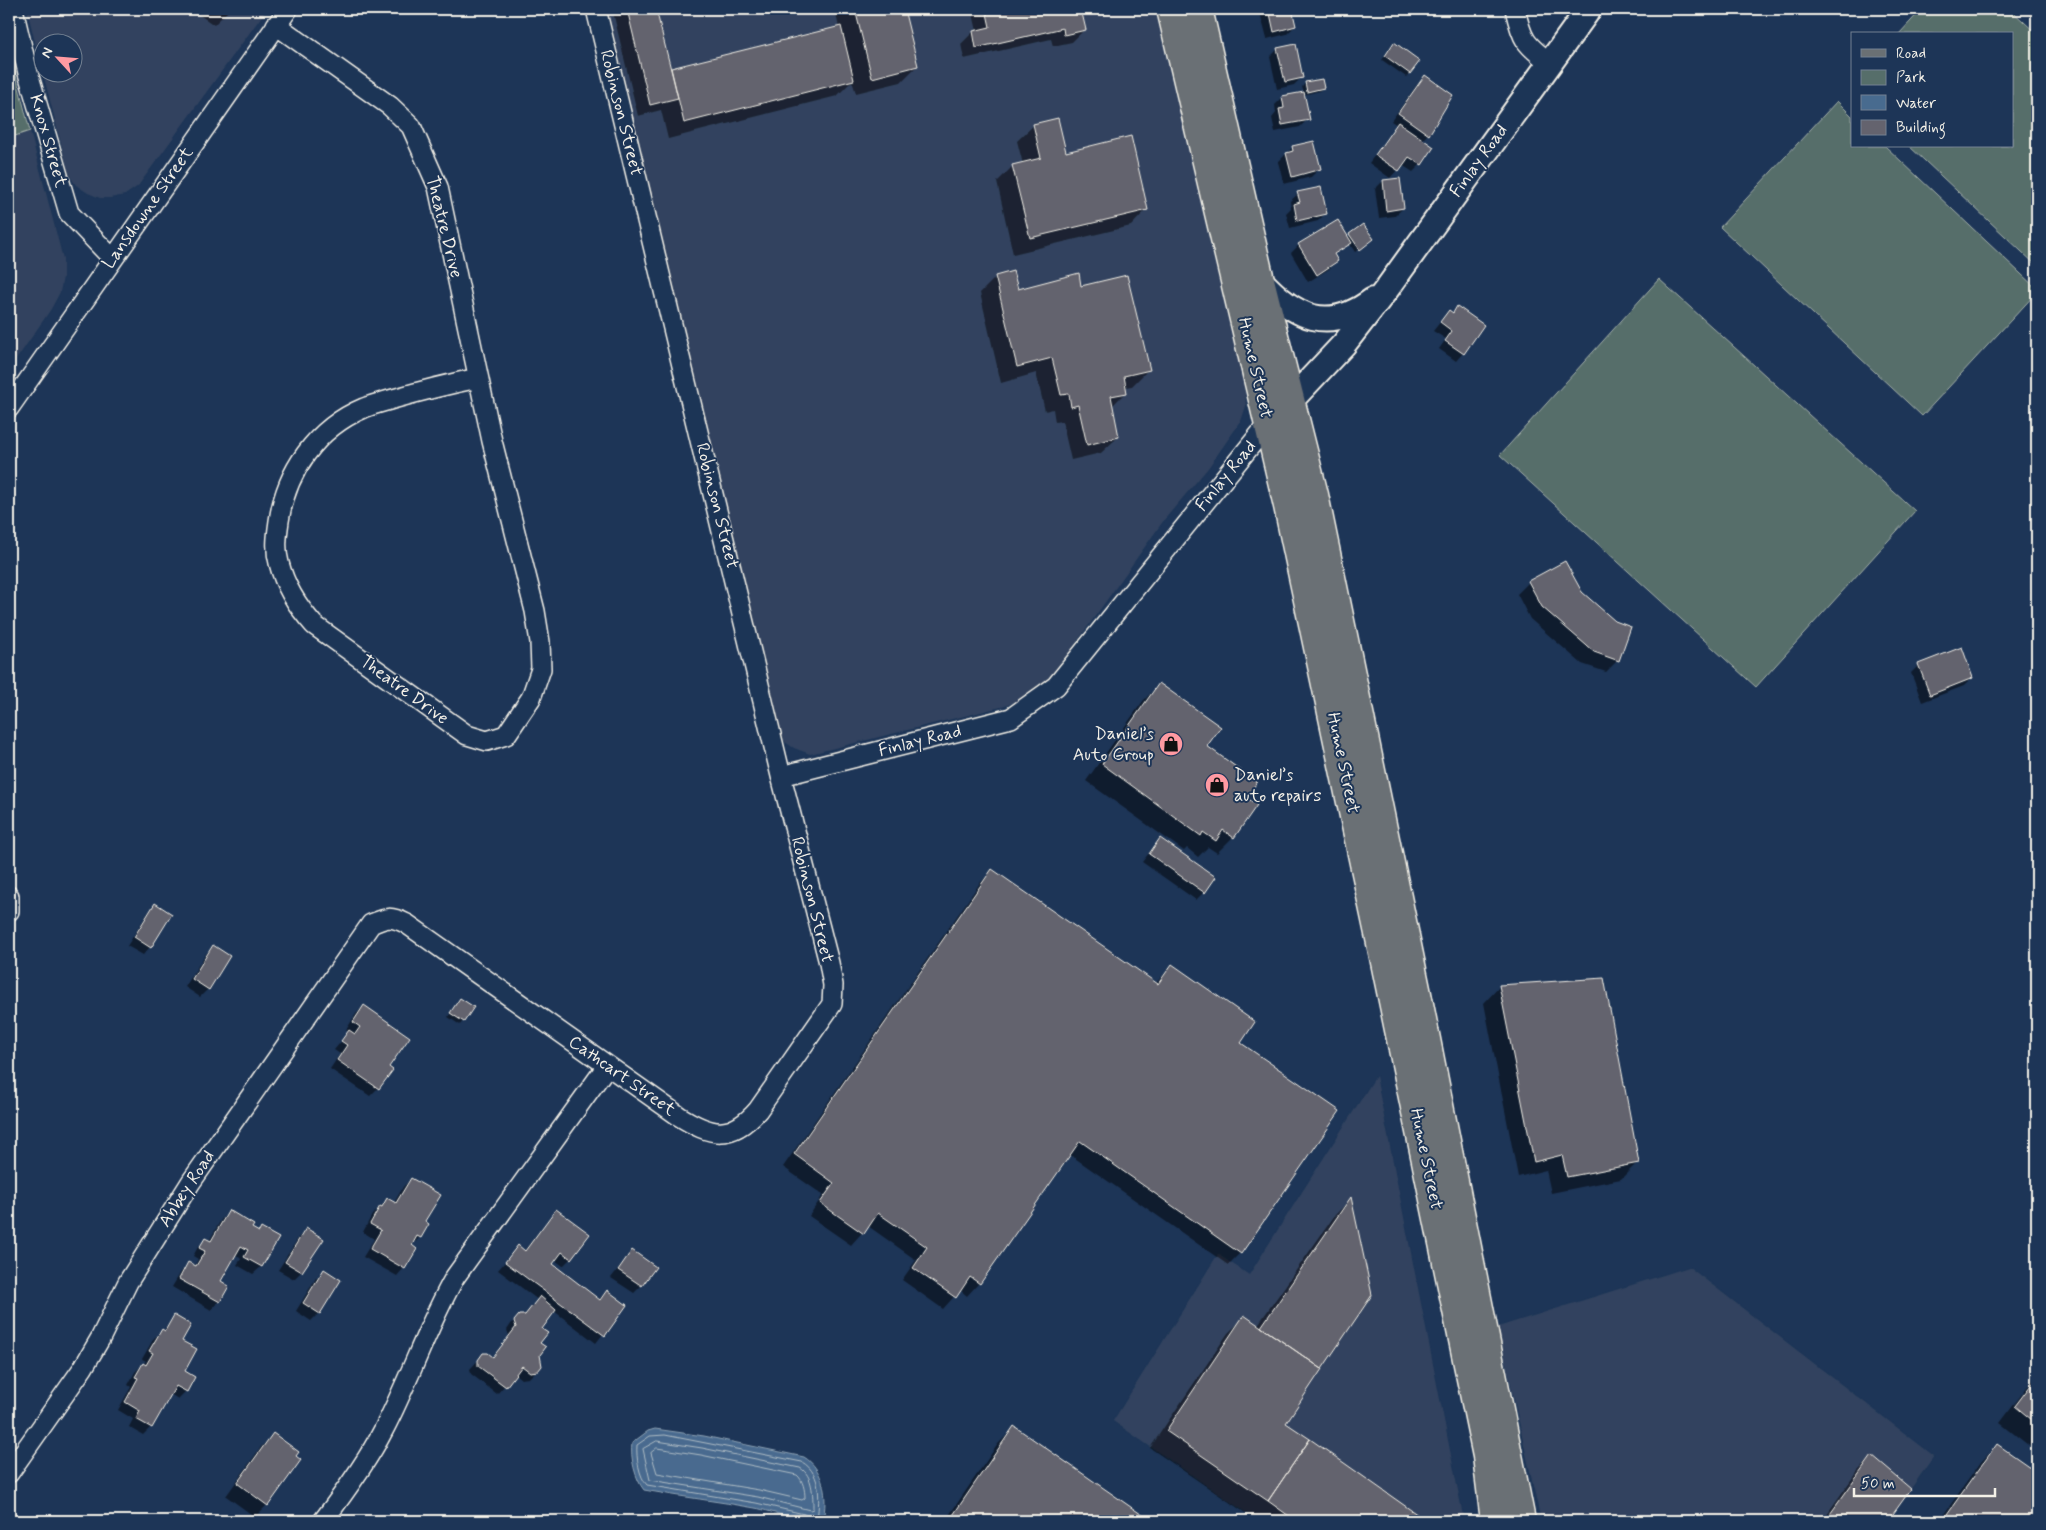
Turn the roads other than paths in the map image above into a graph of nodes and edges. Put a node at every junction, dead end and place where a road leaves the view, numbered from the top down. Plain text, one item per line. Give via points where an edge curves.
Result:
1 (13, 9) edge
2 (288, 9) edge
3 (596, 9) edge
4 (1171, 9) edge
5 (1198, 9) edge
6 (1514, 9) edge
7 (1589, 9) edge
8 (276, 26) junction
9 (1550, 64) junction
10 (112, 258) junction
11 (1260, 280) junction
12 (1386, 290) junction
13 (478, 378) junction
14 (1291, 400) junction
15 (9, 408) edge
16 (1268, 424) junction
17 (781, 776) junction
18 (9, 896) edge
19 (9, 911) edge
20 (382, 919) joint
21 (832, 1004) joint
22 (608, 1066) junction
23 (9, 1472) edge
24 (323, 1521) edge
25 (1495, 1521) edge
26 (1521, 1521) edge

1 - 10 street, Knox Street via 69,213
2 - 8 street, Lansdowne Street
3 - 17 street, Robinson Street
4 - 16 main road, Hume Street
5 - 11 main road, Hume Street
6 - 9 street via 1523,39
7 - 9 street, Finlay Road
8 - 10 street, Lansdowne Street
8 - 13 street, Theatre Drive via 390,106 411,126 438,187
9 - 12 street, Finlay Road
10 - 15 street, Lansdowne Street
11 - 12 street via 1278,300 1312,318 1330,319 1347,315 1366,306
11 - 14 main road, Hume Street
12 - 14 street, Finlay Road via 1344,344
13 - 13 street, Theatre Drive via 535,612 541,651 541,668 531,698 506,736 487,741 466,735 314,625 299,608 285,582 276,542 283,499 293,473 309,450 338,422 364,408 437,386
14 - 16 street, Finlay Road
14 - 26 main road, Hume Street via 1314,495 1415,984
16 - 17 street, Finlay Road via 1056,686 1011,718
16 - 25 main road, Hume Street via 1384,957 1487,1456
17 - 21 street, Robinson Street via 829,963
18 - 19 street
20 - 22 street, Cathcart Street via 394,918 407,924
20 - 23 street, Abbey Road via 371,924 363,934 191,1182 128,1282 83,1368
21 - 22 street, Cathcart Street via 758,1110 746,1124 730,1132 713,1132 695,1126
22 - 24 street via 470,1253 440,1303 384,1430

